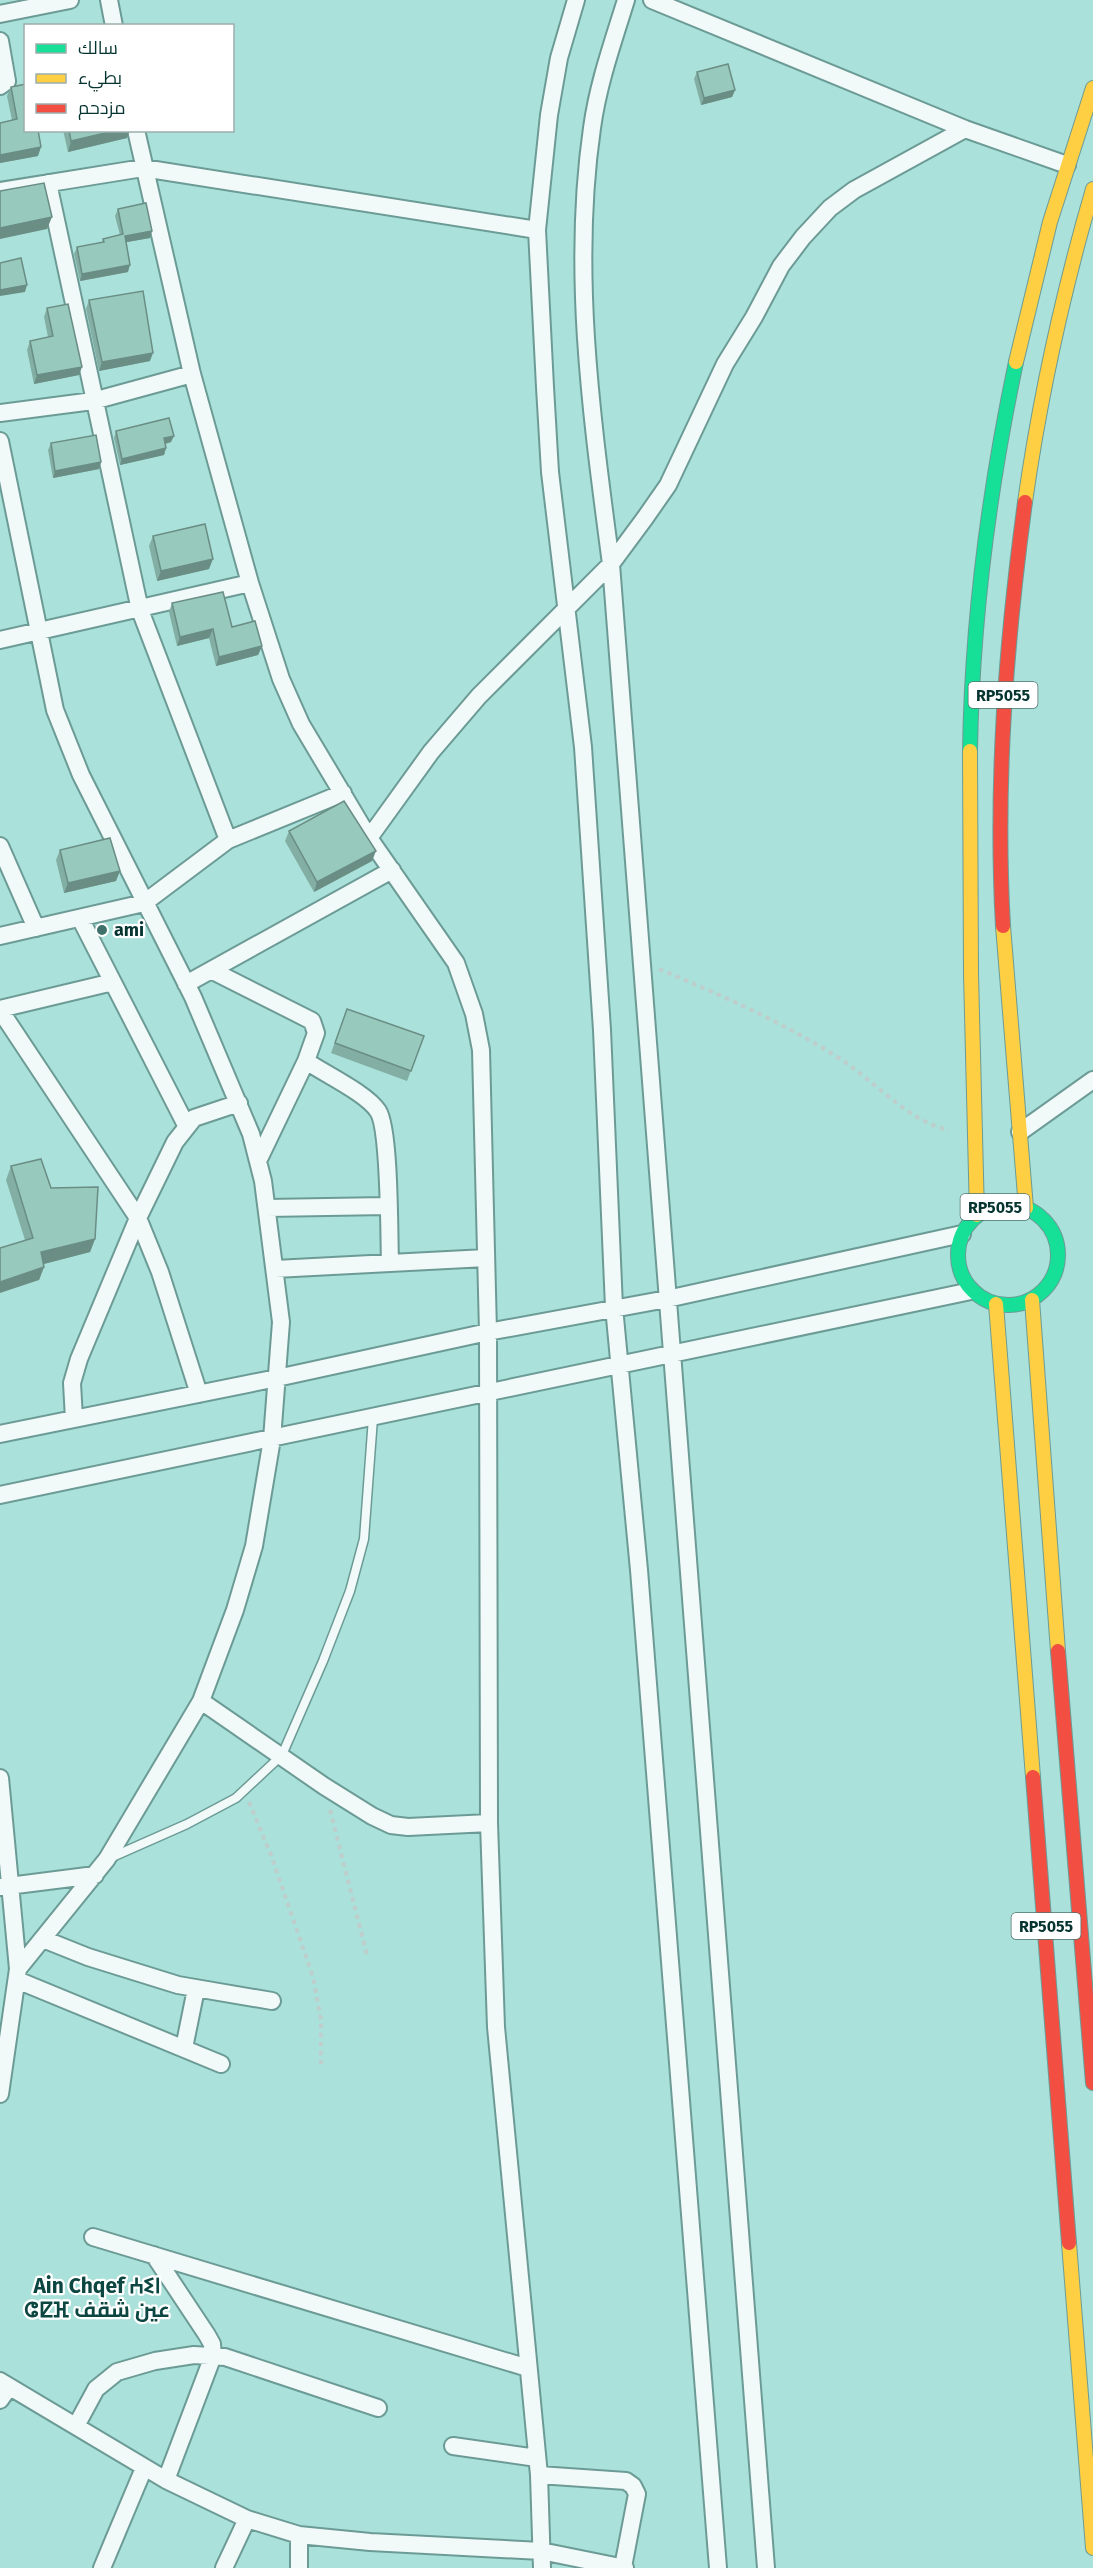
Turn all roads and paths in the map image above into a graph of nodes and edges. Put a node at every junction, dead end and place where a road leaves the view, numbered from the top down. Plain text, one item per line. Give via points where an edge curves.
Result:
1 (70, 0) edge
2 (109, 0) edge
3 (576, 0) edge
4 (626, 0) edge
5 (652, 0) edge
6 (0, 14) edge
7 (114, 24) edge
8 (0, 41) edge
9 (0, 86) edge
10 (1093, 88) edge
11 (965, 129) junction
12 (136, 132) edge
13 (1066, 165) junction
14 (143, 168) junction
15 (48, 183) junction
16 (1093, 189) edge
17 (0, 191) edge
18 (537, 230) junction
19 (1088, 258) dead end
20 (1058, 318) junction
21 (192, 374) junction
22 (93, 400) junction
23 (0, 413) edge
24 (0, 441) edge
25 (611, 564) junction
26 (250, 583) junction
27 (568, 605) junction
28 (140, 610) junction
29 (39, 632) junction
30 (0, 640) edge
31 (343, 793) junction
32 (369, 838) junction
33 (228, 840) junction
34 (0, 846) edge
35 (392, 870) junction
36 (144, 903) junction
37 (80, 918) junction
38 (36, 928) junction
39 (0, 936) edge
40 (641, 961) junction
41 (212, 970) junction
42 (113, 982) junction
43 (186, 984) junction
44 (0, 1009) edge
45 (306, 1061) junction
46 (1093, 1080) edge
47 (239, 1103) junction
48 (186, 1125) junction
49 (1020, 1132) junction
50 (974, 1134) junction
51 (258, 1161) junction
52 (387, 1206) junction
53 (267, 1208) junction
54 (1026, 1208) junction
55 (977, 1215) junction
56 (138, 1218) junction
57 (962, 1234) junction
58 (486, 1258) junction
59 (390, 1263) junction
60 (275, 1269) junction
61 (971, 1291) junction
62 (667, 1299) junction
63 (1032, 1300) junction
64 (996, 1305) junction
65 (614, 1307) junction
66 (488, 1332) junction
67 (673, 1355) junction
68 (619, 1367) junction
69 (277, 1378) junction
70 (199, 1394) junction
71 (486, 1394) junction
72 (373, 1418) junction
73 (74, 1419) junction
74 (0, 1434) edge
75 (272, 1439) junction
76 (0, 1495) edge
77 (201, 1701) junction
78 (282, 1755) junction
79 (0, 1778) edge
80 (324, 1786) junction
81 (244, 1790) junction
82 (489, 1822) junction
83 (107, 1859) junction
84 (95, 1875) junction
85 (6, 1886) edge
86 (43, 1939) junction
87 (367, 1955) dead end
88 (18, 1974) junction
89 (196, 1989) junction
90 (272, 2001) dead end
91 (184, 2048) junction
92 (221, 2064) dead end
93 (321, 2064) dead end
94 (1093, 2083) edge
95 (0, 2094) edge
96 (93, 2237) dead end
97 (154, 2255) junction
98 (213, 2356) junction
99 (528, 2368) junction
100 (3, 2389) edge
101 (378, 2408) dead end
102 (76, 2426) junction
103 (453, 2446) dead end
104 (538, 2466) junction
105 (144, 2468) junction
106 (166, 2480) junction
107 (247, 2519) junction
108 (299, 2535) junction
109 (1093, 2548) edge
110 (541, 2550) junction
111 (102, 2568) edge
112 (224, 2568) edge
113 (299, 2568) edge
114 (542, 2568) edge
115 (624, 2568) edge
116 (718, 2568) edge
117 (766, 2568) edge

1 - 6 street
2 - 7 street
3 - 18 street via 559,58 549,115
4 - 25 street via 601,80 592,128 582,261 591,412
5 - 11 street
8 - 9 street via 7,81
10 - 13 highway, RP5055
11 - 13 street
11 - 25 street via 854,190 830,208 803,237 781,266 725,364 668,485
12 - 14 street
13 - 50 highway, RP5055 via 1007,406 975,641 969,753
14 - 15 street
14 - 18 street
14 - 21 street
15 - 17 street
15 - 22 street
16 - 20 highway, RP5055
18 - 27 street via 550,472
19 - 20 highway
20 - 49 highway, RP5055 via 1039,408 1003,701 1002,886
21 - 22 street
21 - 26 street
22 - 23 street
22 - 28 street
24 - 29 street
25 - 27 street
25 - 40 street
26 - 28 street
26 - 31 street via 281,679 302,724
27 - 32 street via 479,696 431,752
27 - 65 street via 589,822
28 - 29 street
28 - 33 street
29 - 30 street
29 - 36 street via 54,710 66,742
31 - 32 street
31 - 33 street
32 - 35 street
33 - 36 street
34 - 38 street
35 - 41 street
35 - 58 street via 456,963 474,1014 484,1081
36 - 37 street
36 - 43 street
37 - 38 street
37 - 42 street
38 - 39 street
40 - 50 path via 759,1012 795,1032 841,1060 928,1124
40 - 62 street
41 - 43 street
41 - 45 street via 312,1021 316,1033
42 - 44 street
42 - 48 street
43 - 47 street
44 - 56 street
45 - 51 street
45 - 52 street via 377,1109 385,1132
46 - 49 street
47 - 48 street via 194,1118
47 - 51 street
48 - 56 street
49 - 54 highway, RP5055
50 - 55 highway, RP5055
51 - 53 street
52 - 53 street
52 - 59 street
53 - 60 street
54 - 55 highway, RP5055 via 992,1207
54 - 63 highway, RP5055 via 1049,1225 1059,1252 1052,1280
55 - 57 highway, RP5055
56 - 70 street via 160,1272
56 - 73 street via 74,1374
57 - 61 highway, RP5055 via 958,1264
57 - 62 street
58 - 59 street
58 - 66 street
59 - 60 street
60 - 69 street via 281,1322
61 - 64 highway
61 - 67 street
62 - 65 street
62 - 67 street
63 - 64 highway
63 - 94 highway, RP5055
64 - 109 highway, RP5055
65 - 66 street
65 - 68 street
66 - 69 street
66 - 71 street
67 - 68 street
67 - 117 street
68 - 71 street
68 - 116 street via 639,1570
69 - 70 street
69 - 75 street
70 - 73 street
71 - 72 street
71 - 82 street
72 - 75 street
72 - 78 lane via 364,1539 350,1591
73 - 74 street
75 - 76 street
75 - 77 street via 248,1574
77 - 78 street
77 - 83 street
78 - 80 street
78 - 81 lane
79 - 85 street
80 - 82 street via 391,1825
80 - 87 path
81 - 83 lane via 187,1824
81 - 93 path via 313,1977 321,2020
82 - 99 street via 496,2027
83 - 84 street
84 - 85 street
84 - 86 street
85 - 88 street
86 - 88 street
86 - 89 street via 114,1966
88 - 91 street
88 - 95 street
89 - 90 street
89 - 91 street
91 - 92 street
96 - 97 street
97 - 98 street via 207,2335
97 - 99 street
98 - 101 street
98 - 102 street via 175,2357 117,2372 96,2389
98 - 106 street
99 - 104 street
100 - 102 street
102 - 105 street
103 - 104 street
104 - 110 street
104 - 115 street via 626,2481 633,2486 637,2494
105 - 106 street
105 - 111 street
106 - 107 street
107 - 108 street
107 - 112 street
108 - 110 street
108 - 113 street
110 - 114 street
110 - 115 street

